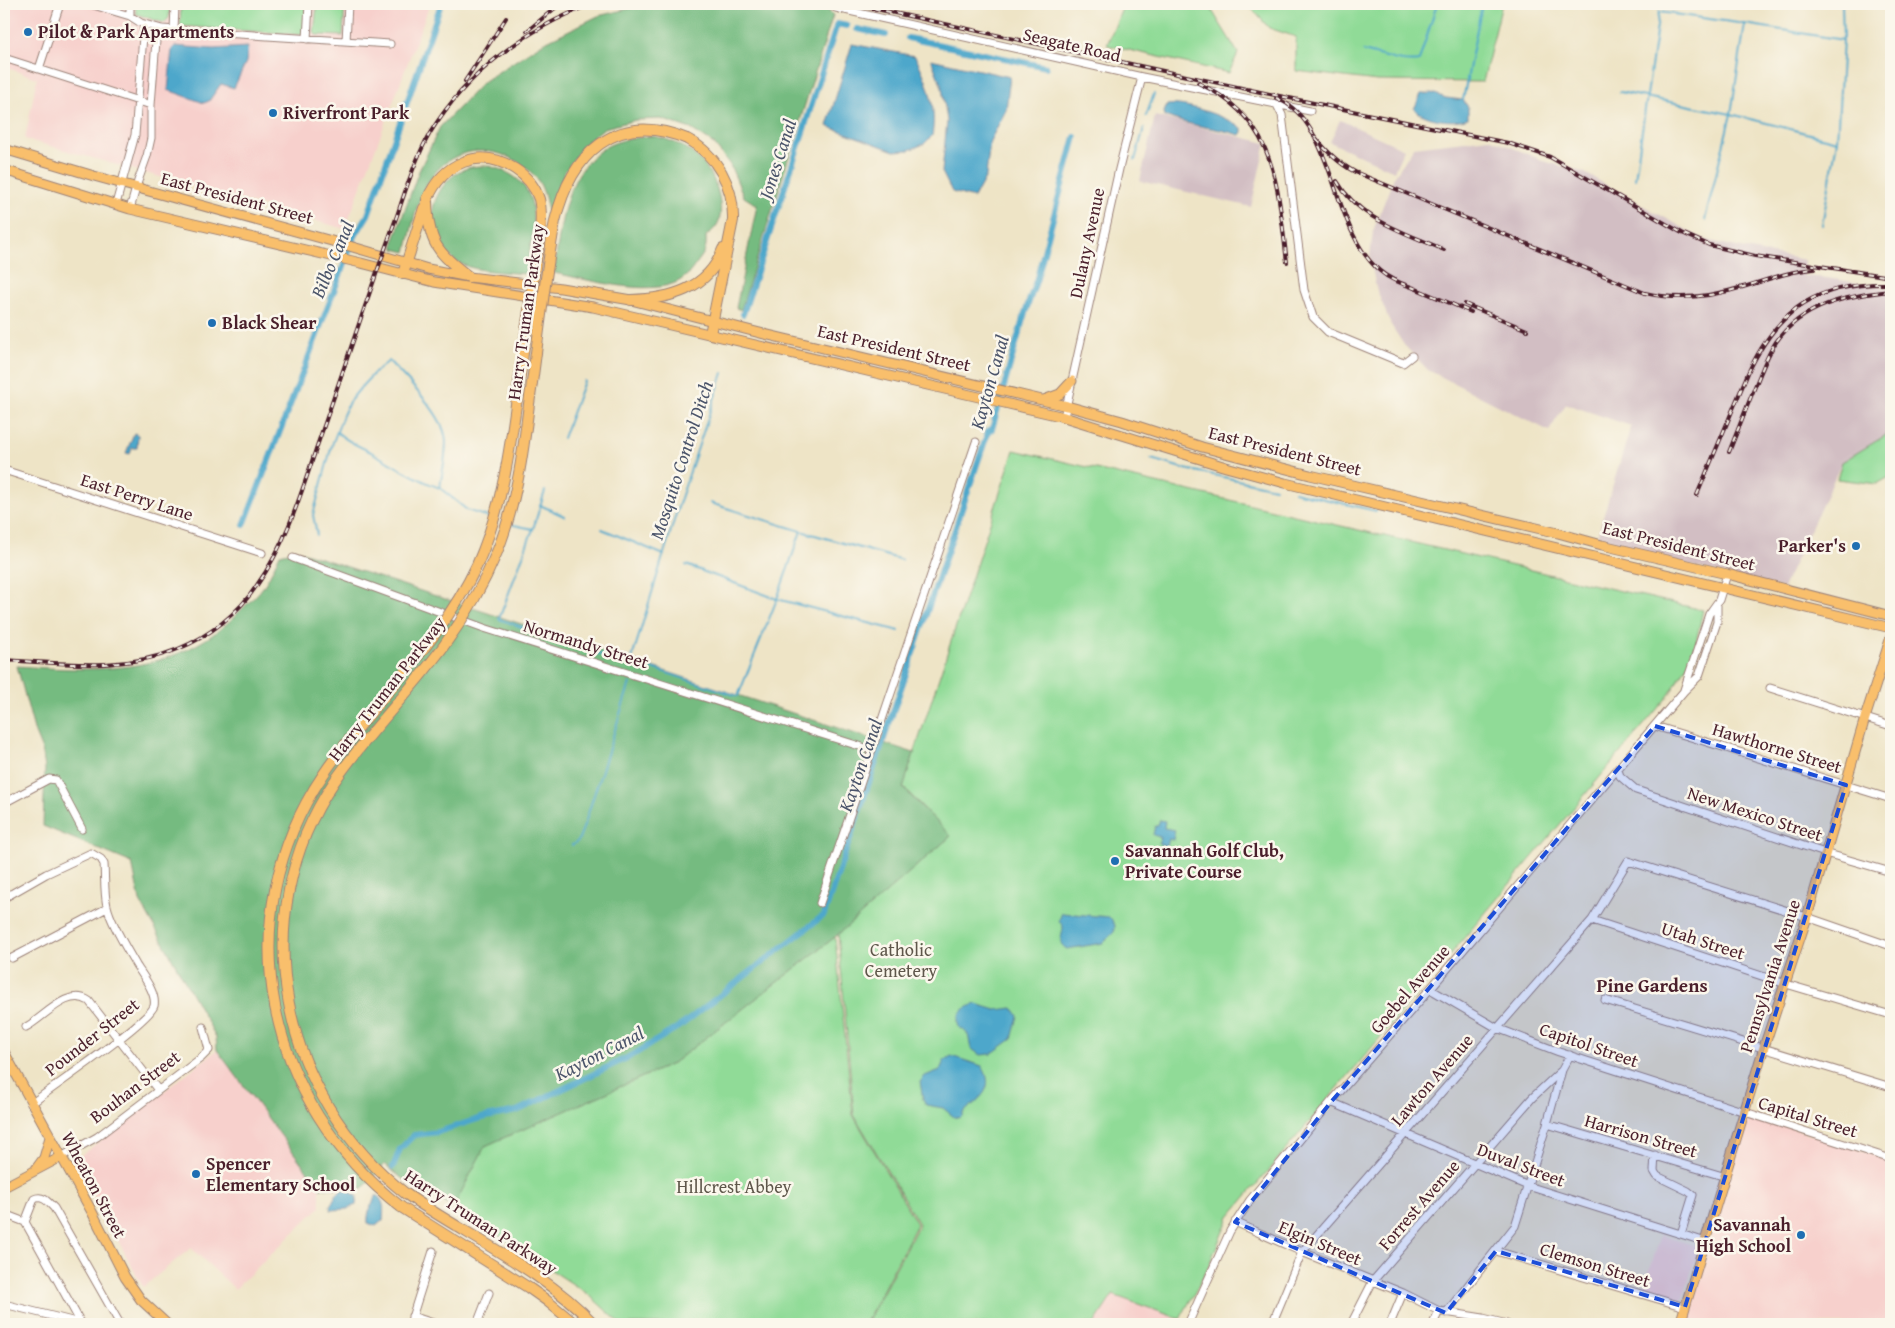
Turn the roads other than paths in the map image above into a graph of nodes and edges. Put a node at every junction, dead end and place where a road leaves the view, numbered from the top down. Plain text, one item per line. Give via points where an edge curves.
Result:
1 (60, 4) edge
2 (90, 4) edge
3 (130, 4) edge
4 (175, 4) edge
5 (310, 4) edge
6 (348, 4) edge
7 (828, 4) edge
8 (130, 16) junction
9 (144, 24) junction
10 (157, 28) junction
11 (174, 30) junction
12 (307, 39) junction
13 (346, 42) junction
14 (390, 44) dead end
15 (4, 58) edge
16 (39, 69) junction
17 (1142, 77) junction
18 (139, 102) junction
19 (150, 105) junction
20 (1277, 105) junction
21 (1310, 111) dead end
22 (4, 149) edge
23 (4, 170) edge
24 (122, 184) junction
25 (136, 188) junction
26 (427, 200) junction
27 (116, 204) junction
28 (130, 209) junction
29 (733, 220) junction
30 (407, 263) junction
31 (403, 274) junction
32 (469, 277) junction
33 (631, 300) junction
34 (713, 321) junction
35 (710, 334) junction
36 (1412, 356) dead end
37 (1072, 381) junction
38 (1044, 400) junction
39 (1066, 406) junction
40 (1064, 417) junction
41 (976, 442) dead end
42 (1150, 444) junction
43 (1202, 447) junction
44 (4, 470) edge
45 (262, 554) dead end
46 (293, 558) dead end
47 (1727, 574) junction
48 (1724, 587) junction
49 (1891, 616) edge
50 (1891, 628) edge
51 (1891, 637) edge
52 (1770, 688) dead end
53 (1865, 718) junction
54 (1655, 726) junction
55 (1891, 726) edge
56 (872, 750) junction
57 (1618, 770) junction
58 (1846, 785) junction
59 (1891, 799) edge
60 (4, 803) edge
61 (82, 829) dead end
62 (1825, 853) junction
63 (1891, 872) edge
64 (4, 898) edge
65 (820, 904) dead end
66 (107, 908) junction
67 (1806, 916) junction
68 (1592, 920) junction
69 (1891, 946) edge
70 (12, 958) dead end
71 (1786, 984) junction
72 (1430, 989) junction
73 (1605, 1000) dead end
74 (1891, 1015) edge
75 (203, 1027) dead end
76 (26, 1028) dead end
77 (1497, 1028) junction
78 (119, 1039) junction
79 (1764, 1047) junction
80 (4, 1052) edge
81 (1570, 1056) junction
82 (1562, 1070) junction
83 (1891, 1087) edge
84 (158, 1090) junction
85 (1331, 1102) junction
86 (32, 1104) junction
87 (1745, 1113) junction
88 (1547, 1124) junction
89 (1405, 1134) junction
90 (50, 1138) junction
91 (1655, 1156) junction
92 (61, 1157) junction
93 (1891, 1158) edge
94 (1475, 1164) junction
95 (36, 1170) junction
96 (1726, 1177) junction
97 (1528, 1186) junction
98 (4, 1187) edge
99 (4, 1214) edge
100 (25, 1222) junction
101 (1235, 1222) junction
102 (1681, 1234) junction
103 (1706, 1242) junction
104 (433, 1251) dead end
105 (1496, 1251) junction
106 (1302, 1252) junction
107 (1373, 1281) junction
108 (489, 1293) dead end
109 (1403, 1293) junction
110 (4, 1304) edge
111 (1685, 1307) junction
112 (1443, 1312) junction
113 (412, 1316) junction
114 (163, 1323) edge
115 (84, 1324) edge
116 (120, 1324) edge
117 (410, 1324) edge
118 (436, 1324) edge
119 (477, 1324) edge
120 (575, 1324) edge
121 (594, 1324) edge
122 (1188, 1324) edge
123 (1272, 1324) edge
124 (1351, 1324) edge
125 (1390, 1324) edge
126 (1433, 1324) edge
127 (1507, 1324) edge
128 (1680, 1324) edge

1 - 16 street
2 - 8 street
3 - 8 street
4 - 11 street
5 - 12 street
6 - 13 street
7 - 17 street, Seagate Road
8 - 9 street
9 - 10 street
9 - 18 street
10 - 11 street
10 - 19 street
11 - 12 street
12 - 13 street
13 - 14 street
15 - 16 street
16 - 18 street
17 - 20 street, Seagate Road
17 - 37 street, Dulany Avenue
18 - 19 street
18 - 24 street via 134,143
19 - 25 street via 151,138
20 - 21 street, Seagate Road
20 - 36 street via 1282,115 1304,290 1313,317 1328,332 1402,363
22 - 24 main road, East President Street
23 - 27 main road, East President Street
24 - 25 main road, East President Street
24 - 27 street
25 - 28 street
25 - 30 main road, East President Street
26 - 30 highway, Harry Truman Parkway
26 - 32 highway via 428,222 436,246 449,262
26 - 120 highway, Harry Truman Parkway, bridge via 444,174 459,164 479,158 495,160 519,171 534,188 538,199 540,234 504,480 484,547 456,603 424,650 335,757 300,816 278,880 271,926 273,994 290,1061 306,1096 349,1160 401,1207 529,1288
27 - 28 main road, East President Street
28 - 31 main road, East President Street
29 - 33 highway via 720,256 697,283 665,298
29 - 34 highway
29 - 121 highway, Harry Truman Parkway, bridge via 732,198 722,173 702,149 669,132 652,129 619,134 590,151 570,178 555,221 520,468 497,552 475,598 443,647 333,783 312,821 296,862 287,905 283,949 287,992 298,1042 318,1090 345,1134 374,1167 406,1194 536,1277 571,1302
30 - 31 highway, Harry Truman Parkway
30 - 32 main road, East President Street
31 - 35 main road, East President Street via 460,288 593,307
32 - 33 main road, East President Street
33 - 34 main road, East President Street
34 - 35 highway
34 - 38 main road, East President Street
35 - 40 main road, East President Street
37 - 38 main road via 1060,394
37 - 39 street, Dulany Avenue
38 - 39 main road, East President Street
39 - 40 street, Dulany Avenue
39 - 43 main road, East President Street
40 - 42 main road, East President Street
41 - 56 street
42 - 43 main road via 1189,452
42 - 48 main road, East President Street via 1285,483
43 - 47 main road, East President Street
44 - 45 street, East Perry Lane
46 - 56 street, Normandy Street via 484,628
47 - 48 street, Goebel Avenue
47 - 49 main road, East President Street
48 - 50 main road, East President Street
48 - 54 street, Goebel Avenue via 1717,604 1717,622 1699,676
51 - 53 main road, Pennsylvania Avenue
52 - 53 street
53 - 55 street
53 - 58 main road, Pennsylvania Avenue
54 - 57 street, Goebel Avenue
54 - 58 street, Hawthorne Street
56 - 65 street
57 - 62 street, New Mexico Street via 1620,776 1636,790
57 - 72 street, Goebel Avenue
58 - 59 street, Hawthorne Street
58 - 62 main road, Pennsylvania Avenue
60 - 61 street via 49,779 56,780
62 - 63 street, New Mexico Street
62 - 67 main road, Pennsylvania Avenue
64 - 66 street, Pounder Street via 91,853 104,864
66 - 70 street
66 - 78 street, Pounder Street via 154,1002 148,1015
67 - 68 street, Lawton Avenue via 1628,861
67 - 69 street
67 - 71 main road, Pennsylvania Avenue
68 - 71 street, Utah Street
68 - 77 street, Lawton Avenue
71 - 74 street, Utah Street
71 - 79 main road, Pennsylvania Avenue
72 - 77 street, Capitol Street
72 - 85 street, Goebel Avenue
73 - 79 street
75 - 84 street, Bouhan Street via 209,1050
76 - 78 street via 68,997 83,997
77 - 81 street, Capitol Street
77 - 89 street, Lawton Avenue
78 - 84 street
78 - 86 street, Pounder Street
79 - 83 street
79 - 87 main road, Pennsylvania Avenue
80 - 86 main road, Wheaton Street
81 - 82 street
81 - 87 street, Capitol Street
82 - 88 street
82 - 94 street, Forrest Avenue via 1532,1098
84 - 92 street, Bouhan Street via 97,1137
85 - 89 street, Duval Street
85 - 101 street, Goebel Avenue
86 - 90 main road, Wheaton Street
87 - 93 street, Capital Street
87 - 96 main road, Pennsylvania Avenue
88 - 91 street, Harrison Street
88 - 97 street
89 - 94 street, Duval Street
89 - 106 street, Lawton Avenue
90 - 92 main road, Wheaton Street
90 - 95 main road via 44,1158
91 - 96 street, Harrison Street
91 - 102 street via 1657,1176 1693,1195
92 - 95 main road, Bouhan Street
92 - 114 main road, Wheaton Street via 118,1266 141,1300
94 - 97 street, Duval Street
94 - 107 street, Forrest Avenue
95 - 98 main road, Bouhan Street
96 - 103 main road, Pennsylvania Avenue
97 - 102 street, Duval Street
97 - 105 street via 1515,1226
99 - 100 street
100 - 115 street
100 - 116 street via 34,1199 38,1197 54,1208
101 - 106 street, Elgin Street
101 - 122 street, Goebel Avenue
102 - 103 street, Duval Street
103 - 111 main road, Pennsylvania Avenue
104 - 113 street
105 - 111 street, Clemson Street
105 - 112 street
106 - 107 street, Elgin Street
106 - 123 street, Lawton Avenue
107 - 109 street, Elgin Street
107 - 124 street, Forrest Avenue
108 - 119 street
109 - 112 street, Elgin Street
109 - 125 street
110 - 115 street
111 - 128 main road, Pennsylvania Avenue
112 - 126 street
112 - 127 street, Elgin Street
113 - 117 street
113 - 118 street

